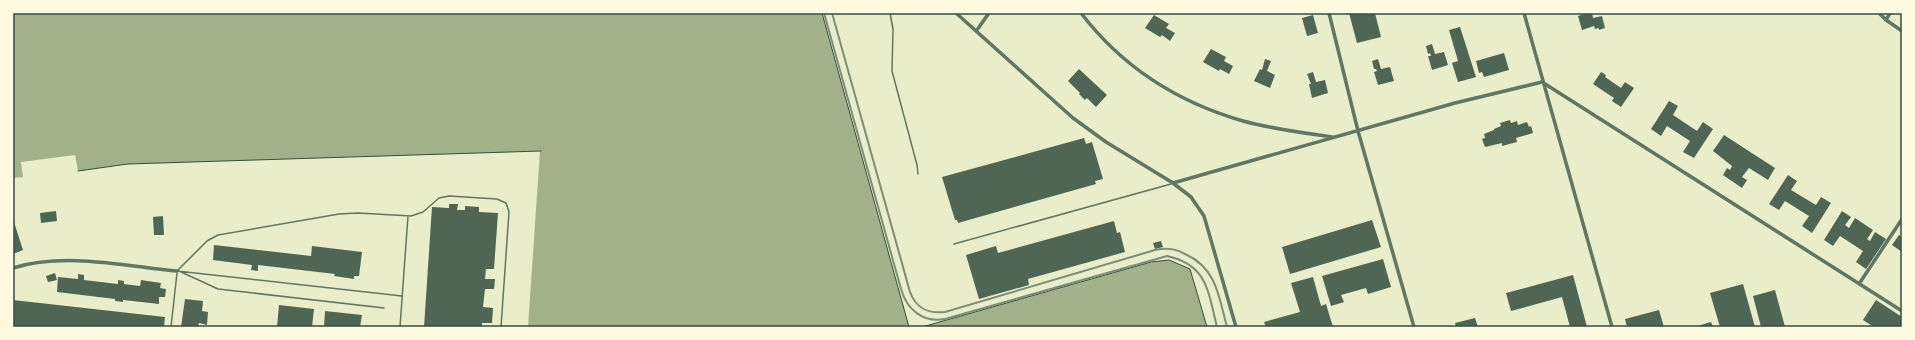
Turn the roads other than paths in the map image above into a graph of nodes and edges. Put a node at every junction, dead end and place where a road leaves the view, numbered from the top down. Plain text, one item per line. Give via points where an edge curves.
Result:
1 (890, 13) edge
2 (956, 13) edge
3 (989, 13) edge
4 (1081, 13) edge
5 (1329, 13) edge
6 (1524, 13) edge
7 (1879, 13) edge
8 (1890, 13) edge
9 (1886, 20) junction
10 (977, 30) junction
11 (1902, 31) edge
12 (1542, 82) junction
13 (1358, 131) junction
14 (1334, 138) junction
15 (918, 174) dead end
16 (1173, 183) junction
17 (408, 216) junction
18 (1902, 219) edge
19 (954, 244) dead end
20 (13, 268) edge
21 (177, 271) junction
22 (1860, 284) junction
23 (402, 296) junction
24 (384, 308) dead end
25 (1901, 309) edge
26 (171, 327) edge
27 (400, 327) edge
28 (501, 327) edge
29 (1236, 327) edge
30 (1414, 327) edge
31 (1612, 327) edge

1 - 15 lane via 893,29 892,71
2 - 10 street
3 - 10 street
4 - 14 street via 1115,53 1155,83 1198,105 1244,121
5 - 13 street
6 - 12 street
7 - 9 street
8 - 9 street
9 - 11 street
10 - 16 street via 1073,118 1106,142
12 - 13 street via 1455,103
12 - 22 street
12 - 31 street
13 - 14 street
13 - 30 street
14 - 16 street
16 - 19 lane
16 - 29 street via 1191,197 1204,216
17 - 21 lane via 339,214 218,235 207,241
17 - 23 lane
17 - 28 lane via 422,212 436,199 446,196 497,199 506,204 509,212
18 - 22 street
20 - 21 street via 63,260
21 - 23 lane
21 - 24 lane via 218,289
21 - 26 lane
22 - 25 street
23 - 27 lane

